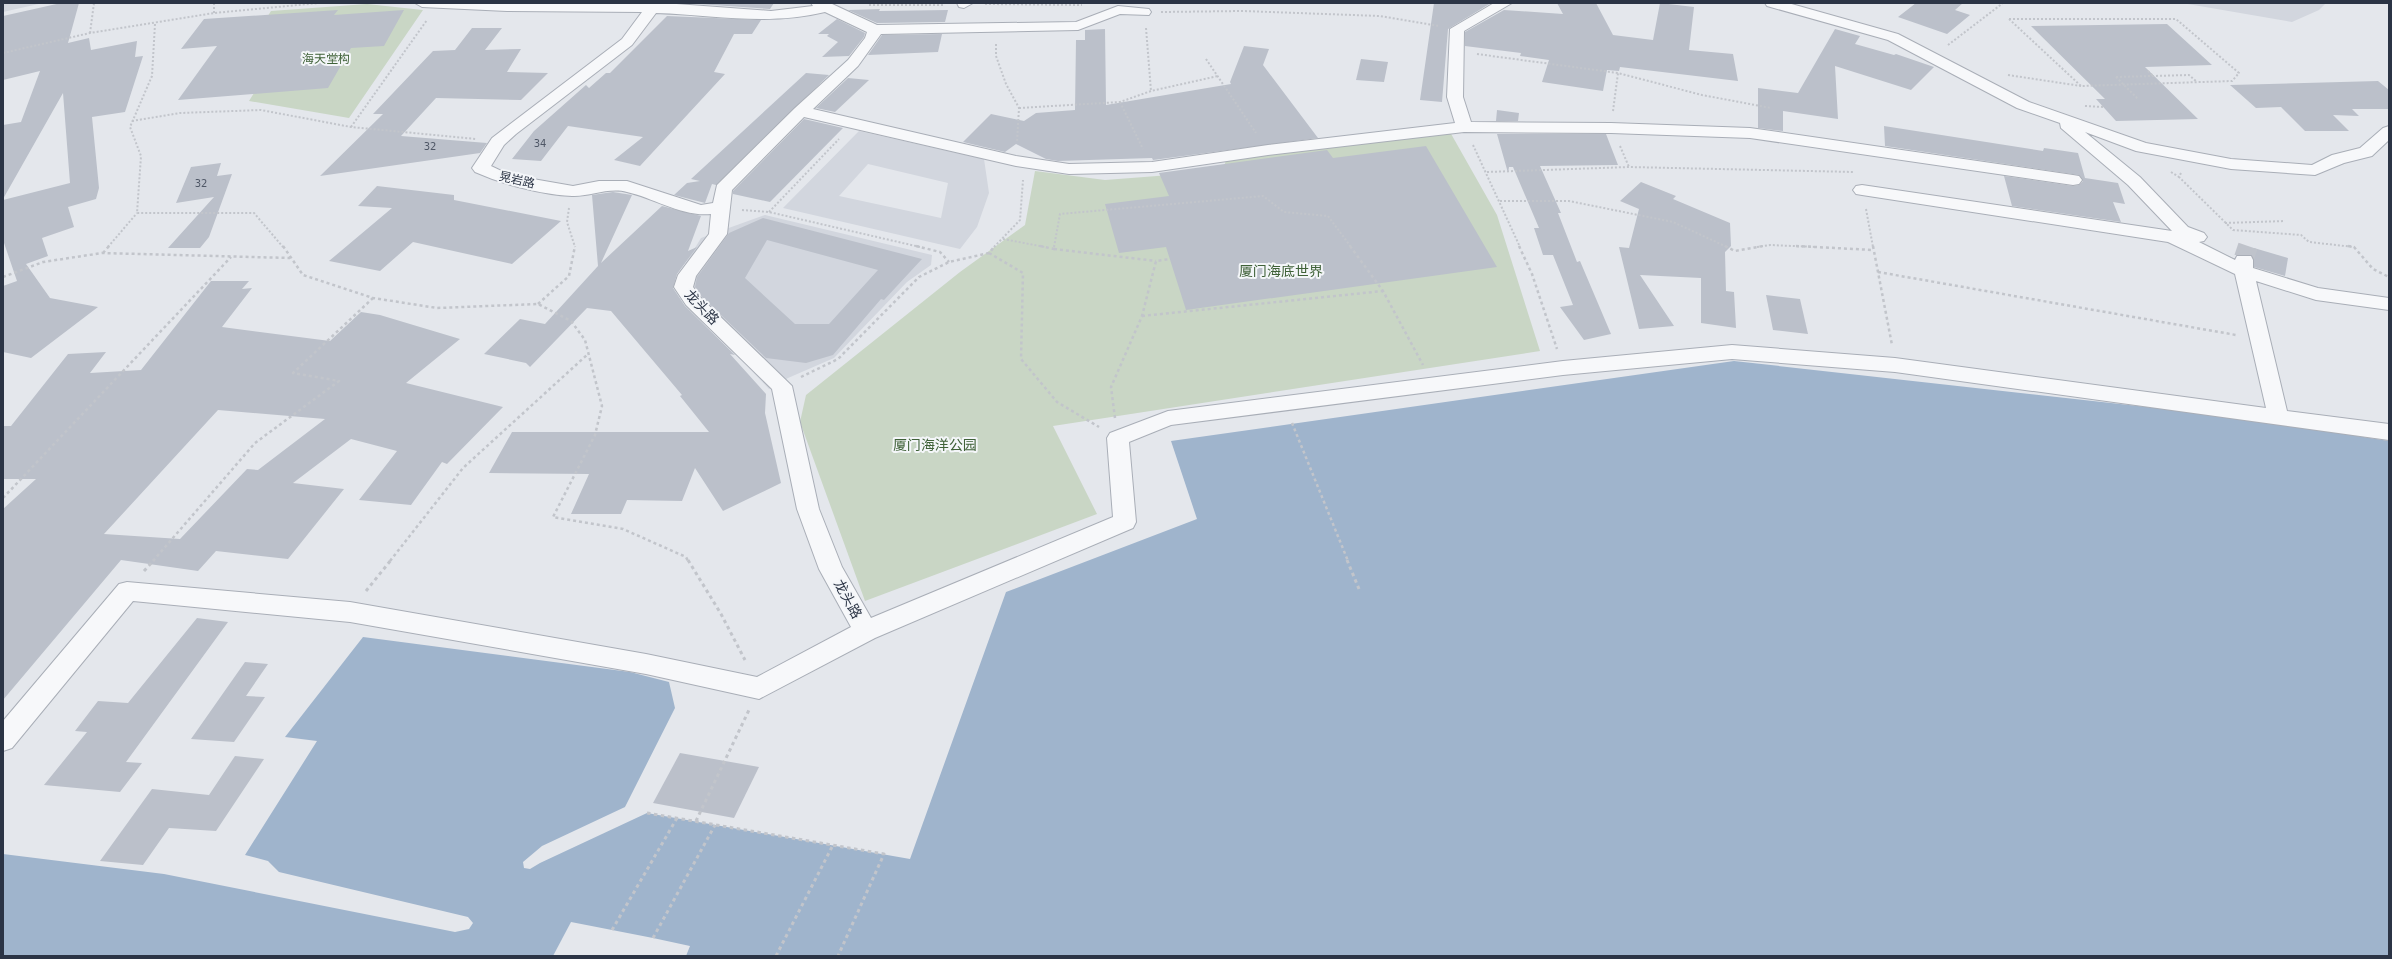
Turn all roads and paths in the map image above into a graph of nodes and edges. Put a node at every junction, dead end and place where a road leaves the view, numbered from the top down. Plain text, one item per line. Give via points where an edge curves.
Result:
1 (94, 3) edge
2 (214, 3) edge
3 (319, 3) edge
4 (422, 3) edge
5 (1505, 3) edge
6 (1772, 3) edge
7 (2003, 3) edge
8 (438, 4) junction
9 (822, 5) edge
10 (653, 6) edge
11 (1144, 12) junction
12 (214, 13) junction
13 (155, 24) junction
14 (996, 28) junction
15 (1457, 29) junction
16 (875, 30) junction
17 (90, 33) junction
18 (1920, 50) junction
19 (1456, 51) junction
20 (3, 53) edge
21 (1206, 59) dead end
22 (2148, 71) dead end
23 (2004, 74) dead end
24 (1218, 76) junction
25 (2154, 76) junction
26 (2197, 82) junction
27 (2124, 84) junction
28 (2081, 86) junction
29 (1151, 92) junction
30 (2138, 99) dead end
31 (1120, 102) junction
32 (1019, 108) junction
33 (1771, 108) dead end
34 (801, 111) junction
35 (2051, 115) junction
36 (132, 121) junction
37 (855, 123) junction
38 (351, 127) junction
39 (1464, 127) junction
40 (2389, 131) edge
41 (498, 142) junction
42 (1268, 150) junction
43 (1016, 161) junction
44 (1152, 167) junction
45 (2183, 170) dead end
46 (1487, 172) junction
47 (2073, 180) dead end
48 (1862, 190) junction
49 (573, 191) junction
50 (1500, 201) junction
51 (721, 208) junction
52 (769, 212) junction
53 (137, 213) junction
54 (2284, 221) dead end
55 (2224, 223) junction
56 (1003, 239) junction
57 (2202, 239) dead end
58 (1054, 249) junction
59 (1873, 250) junction
60 (102, 253) junction
61 (989, 253) junction
62 (230, 257) junction
63 (290, 258) junction
64 (1170, 259) dead end
65 (1156, 261) junction
66 (949, 262) junction
67 (2244, 265) junction
68 (1878, 272) junction
69 (3, 277) edge
70 (2389, 277) edge
71 (1383, 291) junction
72 (373, 298) junction
73 (538, 304) junction
74 (2389, 304) edge
75 (1142, 316) junction
76 (2260, 339) junction
77 (588, 354) junction
78 (1895, 366) junction
79 (1563, 368) junction
80 (1434, 385) junction
81 (782, 386) junction
82 (1284, 403) junction
83 (2278, 416) junction
84 (2389, 432) edge
85 (1118, 438) junction
86 (3, 498) edge
87 (1359, 589) dead end
88 (127, 591) junction
89 (350, 612) junction
90 (866, 631) junction
91 (759, 688) junction
92 (3, 740) edge
93 (647, 813) dead end
94 (677, 818) junction
95 (696, 821) junction
96 (715, 825) junction
97 (833, 845) junction
98 (612, 930) dead end
99 (654, 938) dead end
100 (776, 956) edge
101 (838, 956) edge

1 - 17 path
2 - 12 path
3 - 12 path
4 - 8 street
5 - 15 street
6 - 18 street via 1893,37
7 - 18 path via 1942,49
8 - 10 street
8 - 38 path
9 - 10 street via 789,15 725,14
9 - 16 street
10 - 41 street, 晃岩路 via 627,42
11 - 14 street via 1118,10 1078,26
11 - 15 path via 1243,11 1380,16
11 - 29 path
12 - 13 path
13 - 17 path
13 - 36 path via 152,76
14 - 16 street
14 - 32 path via 996,56 1006,84
15 - 19 street
16 - 34 street, 龙头路 via 872,39 853,63
17 - 20 path
18 - 35 street via 2023,105
19 - 33 path via 1618,73 1702,95
19 - 39 street via 1455,97
21 - 24 path
22 - 25 path
23 - 28 path
24 - 29 path
24 - 42 path
25 - 26 path via 2189,75
25 - 27 path via 2116,77
26 - 27 path
26 - 28 path via 2232,82 2239,72 2176,18 2009,19
27 - 28 path
27 - 30 path
29 - 31 path
31 - 32 path
31 - 44 path
32 - 43 path
34 - 37 street
34 - 51 street, 龙头路 via 723,189
35 - 40 street via 2142,147 2231,164 2315,170 2338,159 2366,152
35 - 57 street via 2070,127 2097,152 2134,180 2182,231
36 - 38 path via 180,113 261,110
36 - 53 path via 130,127 141,156
37 - 43 street
37 - 52 path
38 - 41 path
39 - 42 street
39 - 46 path
39 - 47 street via 1612,128 1750,133
41 - 49 street, 晃岩路 via 481,168 505,179
42 - 44 street
43 - 44 street via 1069,169
43 - 56 path via 1023,180 1020,220
45 - 55 path via 2179,177
46 - 48 path via 1629,167 1859,172
46 - 50 path
48 - 59 path
48 - 67 street via 2173,237
49 - 51 street, 晃岩路 via 599,186 627,186 700,210
49 - 73 path via 567,222 575,246 569,276
50 - 59 path via 1569,201 1673,222 1735,251 1770,245
50 - 79 path via 1532,274
51 - 52 path
51 - 81 street, 龙头路 via 718,234 687,275 683,288 693,301
52 - 66 path via 940,252
53 - 60 path
53 - 63 path via 254,213
54 - 55 path
55 - 70 path via 2233,230 2301,235 2309,242 2354,247 2373,270
56 - 58 path
56 - 61 path
58 - 65 path
58 - 71 path via 1060,214 1263,196 1284,212 1328,216
59 - 68 path
60 - 62 path
60 - 69 path via 43,262
61 - 66 path
61 - 85 path via 1023,273 1021,359 1057,402
62 - 63 path
62 - 86 path
63 - 72 path via 303,275
64 - 65 path
65 - 75 path
66 - 81 path via 919,277 838,359
67 - 74 street via 2316,294
67 - 76 street
68 - 76 path
68 - 78 path
71 - 75 path
71 - 80 path
72 - 73 path via 437,308
72 - 88 path via 293,373 339,381 255,443
73 - 77 path via 571,321 585,340
75 - 85 path via 1111,387
76 - 83 street
77 - 89 path via 463,468
77 - 91 path via 602,406 596,435 552,517 623,529 686,557 722,614
78 - 79 street via 1732,352
78 - 83 street
79 - 80 street
80 - 82 street
81 - 90 street, 龙头路 via 808,508 832,569
82 - 85 street via 1168,418
82 - 87 path
83 - 84 street
85 - 90 street via 1125,522
88 - 89 street
88 - 92 street
89 - 91 street via 646,664
90 - 91 street
91 - 95 path
93 - 94 path
94 - 95 path
94 - 98 path
95 - 96 path
96 - 97 path
96 - 99 path
97 - 100 path
97 - 101 path via 884,854

